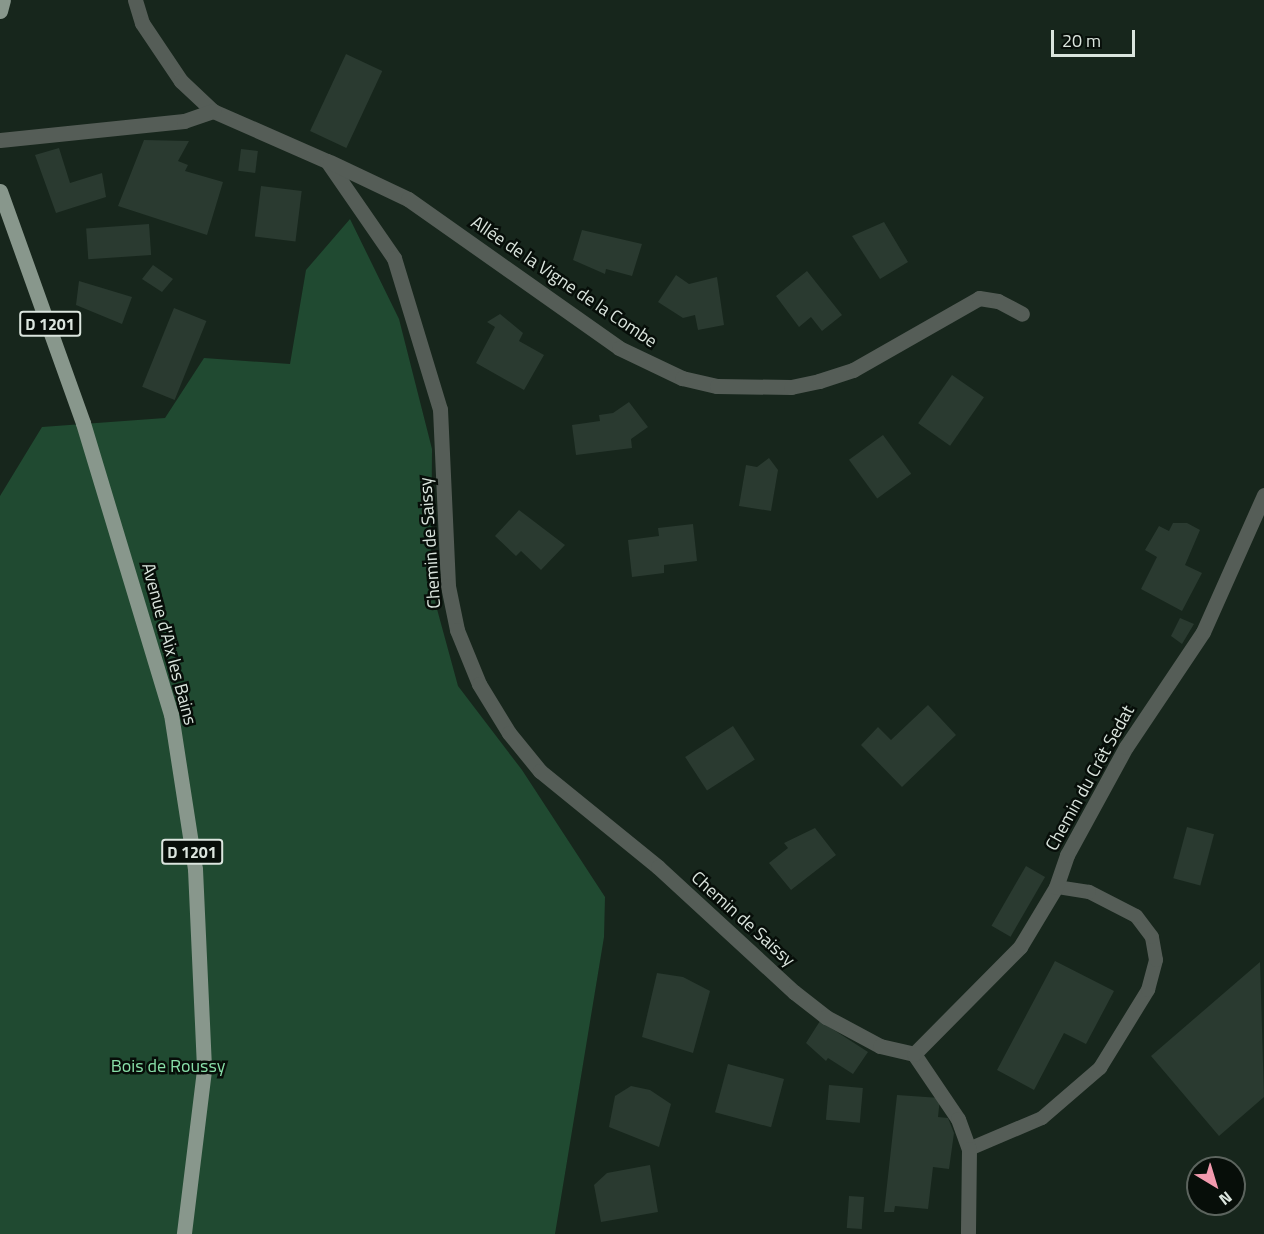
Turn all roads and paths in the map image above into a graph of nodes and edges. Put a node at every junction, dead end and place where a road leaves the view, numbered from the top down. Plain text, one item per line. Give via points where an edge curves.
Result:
1 (3, 0) edge
2 (135, 0) edge
3 (0, 11) edge
4 (213, 111) junction
5 (0, 140) edge
6 (327, 161) junction
7 (0, 191) edge
8 (1022, 314) dead end
9 (1264, 495) edge
10 (1056, 887) junction
11 (914, 1054) junction
12 (969, 1149) junction
13 (184, 1234) edge
14 (968, 1234) edge

1 - 3 main road
2 - 4 street via 142,24 181,81
4 - 5 street via 184,121
4 - 6 street
6 - 8 street, Allée de la Vigne de la Combe via 408,199 619,348 682,378 717,386 791,387 854,370 979,298 998,301
6 - 11 street, Chemin de Saissy via 394,258 426,353 440,409 448,586 456,630 479,684 509,733 540,771 658,867 794,992 826,1017 880,1046
7 - 13 main road, Avenue d'Aix les Bains / D 1201 via 83,423 171,714 195,869 204,1070
9 - 10 street, Chemin du Crêt Sedat via 1203,632 1126,747 1067,855
10 - 11 street, Chemin du Crêt Sedat via 1020,947
10 - 12 lane via 1089,892 1136,916 1152,937 1156,960 1148,990 1100,1068 1042,1118
11 - 12 street via 958,1119
12 - 14 street

